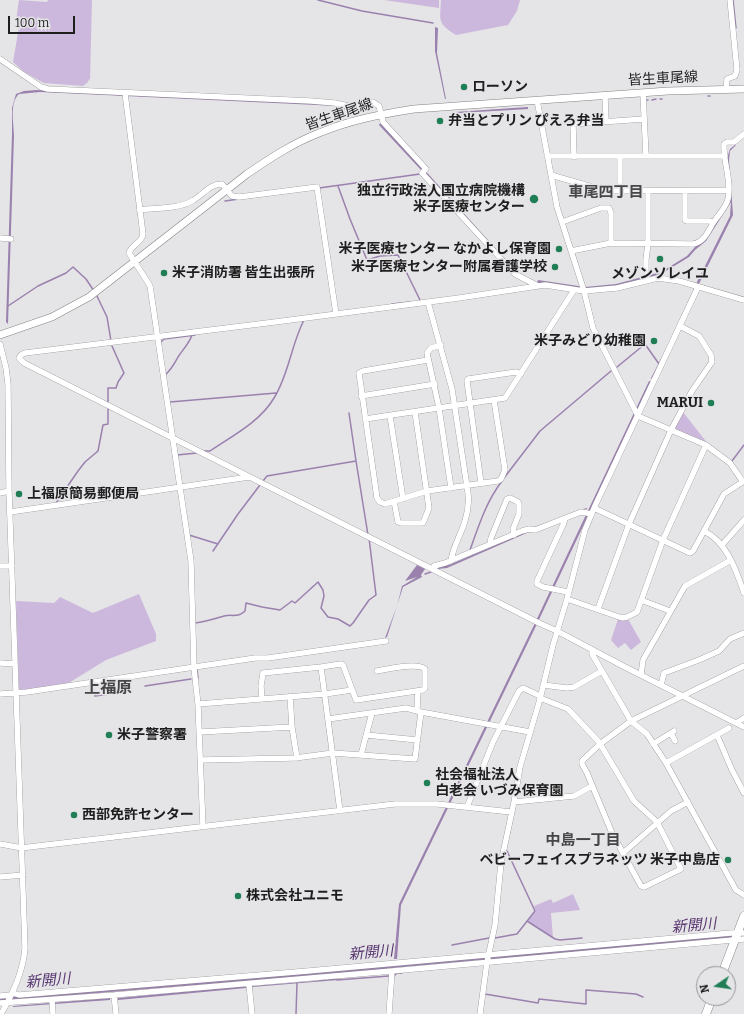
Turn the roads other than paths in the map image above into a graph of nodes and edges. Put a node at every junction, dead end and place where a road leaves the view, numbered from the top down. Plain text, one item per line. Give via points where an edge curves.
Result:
1 (730, 0) edge
2 (0, 59) edge
3 (726, 89) junction
4 (744, 89) edge
5 (643, 93) junction
6 (125, 95) junction
7 (605, 96) junction
8 (537, 100) junction
9 (381, 114) junction
10 (644, 119) junction
11 (606, 121) junction
12 (744, 134) edge
13 (547, 156) junction
14 (620, 156) junction
15 (646, 156) junction
16 (725, 156) junction
17 (574, 157) junction
18 (551, 175) junction
19 (226, 190) junction
20 (728, 190) junction
21 (620, 191) junction
22 (648, 191) junction
23 (685, 191) junction
24 (139, 210) junction
25 (562, 222) junction
26 (713, 223) junction
27 (0, 238) edge
28 (9, 239) dead end
29 (611, 243) junction
30 (648, 244) junction
31 (571, 251) junction
32 (135, 262) junction
33 (646, 280) junction
34 (538, 286) junction
35 (696, 287) junction
36 (574, 290) junction
37 (584, 291) junction
38 (744, 300) edge
39 (428, 302) junction
40 (336, 314) junction
41 (680, 326) junction
42 (0, 335) edge
43 (156, 337) junction
44 (0, 344) edge
45 (440, 345) junction
46 (428, 360) junction
47 (521, 374) junction
48 (434, 384) junction
49 (362, 396) junction
50 (494, 400) junction
51 (470, 404) junction
52 (455, 406) junction
53 (439, 408) junction
54 (414, 412) junction
55 (390, 416) junction
56 (638, 416) junction
57 (365, 419) junction
58 (671, 430) junction
59 (172, 438) junction
60 (706, 445) junction
61 (249, 477) junction
62 (743, 481) edge
63 (481, 483) junction
64 (467, 485) junction
65 (180, 488) junction
66 (451, 488) junction
67 (9, 491) junction
68 (427, 491) junction
69 (0, 493) edge
70 (403, 499) junction
71 (394, 501) junction
72 (591, 511) junction
73 (10, 512) junction
74 (565, 519) junction
75 (744, 520) edge
76 (629, 524) junction
77 (704, 531) junction
78 (514, 535) junction
79 (663, 540) junction
80 (490, 544) junction
81 (722, 545) junction
82 (451, 560) junction
83 (731, 560) junction
84 (0, 566) edge
85 (12, 566) junction
86 (432, 569) junction
87 (568, 592) junction
88 (744, 593) edge
89 (567, 599) junction
90 (641, 600) junction
91 (598, 609) junction
92 (670, 611) junction
93 (557, 631) junction
94 (744, 634) edge
95 (386, 641) dead end
96 (592, 650) junction
97 (0, 663) edge
98 (15, 664) junction
99 (744, 666) edge
100 (321, 667) junction
101 (195, 668) junction
102 (377, 671) dead end
103 (602, 671) junction
104 (641, 675) junction
105 (543, 685) junction
106 (661, 685) junction
107 (352, 690) junction
108 (418, 691) junction
109 (16, 693) junction
110 (0, 694) edge
111 (325, 694) junction
112 (290, 696) junction
113 (683, 696) junction
114 (540, 697) junction
115 (262, 699) junction
116 (198, 704) junction
117 (419, 711) junction
118 (372, 713) junction
119 (744, 718) edge
120 (328, 719) junction
121 (631, 721) junction
122 (736, 723) junction
123 (292, 727) junction
124 (501, 727) junction
125 (744, 727) edge
126 (729, 728) dead end
127 (200, 732) junction
128 (530, 732) junction
129 (366, 735) junction
130 (717, 735) junction
131 (418, 740) junction
132 (675, 740) dead end
133 (600, 744) junction
134 (653, 744) junction
135 (333, 753) junction
136 (360, 755) junction
137 (297, 758) junction
138 (201, 760) junction
139 (666, 763) junction
140 (592, 786) junction
141 (744, 793) edge
142 (514, 802) junction
143 (688, 802) junction
144 (467, 807) junction
145 (340, 811) junction
146 (511, 812) junction
147 (657, 822) junction
148 (202, 827) junction
149 (0, 844) edge
150 (22, 848) junction
151 (624, 853) junction
152 (23, 875) junction
153 (0, 877) edge
154 (744, 895) edge
155 (744, 916) edge
156 (738, 935) edge
157 (744, 939) edge
158 (488, 958) junction
159 (725, 966) edge
160 (391, 968) junction
161 (249, 984) junction
162 (12, 995) junction
163 (114, 995) junction
164 (0, 996) edge
165 (0, 1003) edge
166 (7, 1003) junction
167 (52, 1003) junction
168 (1, 1014) edge
169 (53, 1014) edge
170 (116, 1014) edge
171 (252, 1014) edge
172 (389, 1014) edge
173 (480, 1014) edge

1 - 3 street via 737,70 735,76 727,79
2 - 6 street via 41,87
3 - 4 main road, 皆生車尾線
3 - 5 main road, 皆生車尾線
5 - 7 main road, 皆生車尾線
5 - 10 street
6 - 9 street via 311,100 353,107 374,102 379,106
6 - 24 street
7 - 8 main road, 皆生車尾線
7 - 11 street
8 - 9 main road, 皆生車尾線 via 414,109
8 - 13 street
9 - 19 main road, 皆生車尾線 via 348,122 289,147
9 - 34 street via 383,122 426,169 422,173 511,270
10 - 11 street
10 - 15 street
11 - 17 street via 573,124
12 - 16 street via 734,142 725,143
13 - 17 street
13 - 18 street
14 - 15 street
14 - 17 street
14 - 21 street
15 - 16 street
16 - 20 street
18 - 21 street via 606,191
18 - 25 street
19 - 24 street via 222,184 214,184 183,205
19 - 32 main road, 皆生車尾線
19 - 40 street via 232,196 239,197 316,187
20 - 23 street
20 - 26 street via 726,205
21 - 22 street
22 - 23 street
22 - 30 street
23 - 26 street via 685,220
24 - 32 street via 143,237 129,252
25 - 29 street via 601,208 609,208
25 - 31 street
26 - 30 street via 705,237 696,244
27 - 28 street
29 - 30 street
29 - 31 street
30 - 33 street
31 - 37 street
32 - 42 main road, 皆生車尾線 via 74,305 36,323
32 - 43 street via 150,286
33 - 35 street via 664,278
33 - 37 street via 617,288
34 - 36 street
34 - 39 street
35 - 38 street
35 - 41 street
36 - 37 street
36 - 47 street
37 - 56 street via 593,328
39 - 40 street
39 - 45 street
40 - 43 street
41 - 56 street
41 - 58 street via 699,336 712,360
43 - 59 street
43 - 59 street via 25,353 19,358 24,363
44 - 67 street via 8,384
45 - 46 street via 430,348
45 - 52 street
46 - 48 street
46 - 49 street via 360,372 358,376
47 - 50 street via 505,398
47 - 51 street via 516,372 468,379
48 - 49 street
48 - 53 street
49 - 57 street
50 - 51 street
50 - 63 street via 504,473 498,481
51 - 52 street
51 - 63 street
52 - 53 street
52 - 64 street
53 - 54 street
53 - 66 street
54 - 55 street
54 - 68 street
55 - 57 street
55 - 70 street
56 - 58 street
56 - 72 street
57 - 71 street via 377,498 385,504
58 - 60 street
58 - 76 street
59 - 61 street
59 - 65 street
60 - 62 street via 730,463
60 - 79 street
61 - 65 street
61 - 86 street
62 - 77 street via 724,494
63 - 64 street
64 - 66 street
64 - 82 street via 467,513
65 - 73 street
65 - 101 street via 191,561
66 - 68 street
67 - 69 street
67 - 73 street
68 - 70 street
68 - 71 street via 429,508 423,523 398,522
70 - 71 street
72 - 74 street
72 - 76 street
72 - 87 street
73 - 85 street
74 - 78 street
74 - 87 street via 537,584
75 - 81 street
76 - 79 street
76 - 91 street
77 - 79 street via 694,551 690,553
77 - 81 street via 713,535
78 - 80 street
78 - 80 street via 519,504 510,498 507,499
79 - 90 street
80 - 82 street
81 - 83 street
82 - 86 street
83 - 88 street
83 - 92 street via 686,585
84 - 85 street
85 - 98 street
86 - 93 street
87 - 89 street
89 - 91 street
89 - 93 street
90 - 91 street via 637,612 625,618
90 - 92 street
92 - 104 street via 644,660
93 - 96 street
93 - 105 street
94 - 106 street via 730,638 719,651 664,673
95 - 101 street
96 - 103 street
96 - 104 street
97 - 98 street
98 - 109 street
99 - 113 street
100 - 107 street via 343,665
100 - 111 street
100 - 115 street via 263,673
101 - 109 street
101 - 116 street
102 - 108 street via 412,666 424,667 425,686 423,690
103 - 105 street via 574,688
103 - 121 street
104 - 106 street
105 - 114 street
106 - 113 street
107 - 108 street via 356,700
107 - 111 street
108 - 117 street
109 - 110 street
109 - 150 street
111 - 112 street
111 - 120 street
112 - 115 street
112 - 123 street
113 - 121 street
113 - 122 street
114 - 124 street via 523,688 520,689
114 - 128 street
114 - 133 street via 568,709
115 - 116 street
116 - 127 street
117 - 118 street via 406,708
117 - 124 street
117 - 131 street
118 - 120 street
118 - 129 street
119 - 122 street
120 - 135 street
121 - 133 street
121 - 134 street via 647,734
122 - 125 street
123 - 127 street
123 - 137 street
124 - 128 street
124 - 144 street
126 - 130 street
127 - 138 street
128 - 142 street
129 - 131 street
129 - 136 street
130 - 139 street
130 - 141 street
131 - 136 street via 415,759
132 - 134 street via 672,732
133 - 140 street via 582,761
133 - 147 street via 634,801
134 - 139 street
135 - 136 street
135 - 137 street
135 - 145 street
137 - 138 street
138 - 148 street
139 - 143 street
140 - 142 street via 574,796
140 - 151 street via 612,833
142 - 146 street
143 - 147 street
143 - 154 street via 736,890
144 - 145 street via 395,804
144 - 146 street
145 - 148 street
146 - 158 street
147 - 151 street
147 - 151 street via 681,869 642,887
148 - 150 street
149 - 150 street
150 - 152 street
152 - 153 street
152 - 162 street via 25,955
155 - 156 highway
156 - 157 street
156 - 158 street
156 - 159 highway
158 - 160 street
158 - 173 street
160 - 161 street
160 - 162 street
160 - 172 street
161 - 163 street
161 - 171 street
162 - 164 street
162 - 166 street
163 - 167 street
163 - 170 street
165 - 166 street
166 - 167 street
166 - 168 street
167 - 169 street

